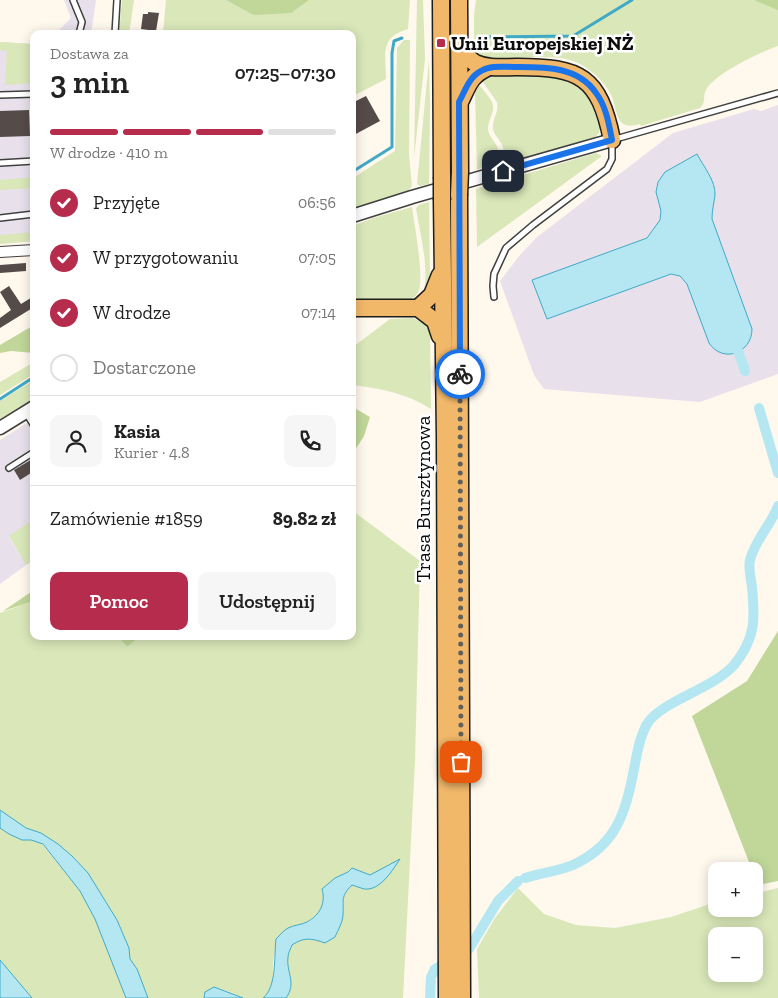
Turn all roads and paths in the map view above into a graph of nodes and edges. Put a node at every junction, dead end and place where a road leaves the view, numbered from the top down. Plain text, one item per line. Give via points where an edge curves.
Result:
1 (73, 0) edge
2 (117, 0) edge
3 (441, 0) edge
4 (459, 0) edge
5 (80, 30) edge
6 (115, 30) edge
7 (458, 47) junction
8 (489, 67) junction
9 (778, 93) edge
10 (30, 94) edge
11 (0, 95) edge
12 (459, 102) junction
13 (612, 140) junction
14 (30, 161) edge
15 (0, 162) edge
16 (30, 214) edge
17 (356, 215) edge
18 (0, 218) edge
19 (30, 250) edge
20 (0, 252) edge
21 (442, 269) junction
22 (494, 297) dead end
23 (356, 308) edge
24 (418, 308) junction
25 (443, 345) junction
26 (30, 410) edge
27 (0, 428) edge
28 (452, 437) junction
29 (30, 455) edge
30 (9, 468) dead end
31 (447, 998) edge
32 (462, 998) edge

1 - 5 lane via 82,22
2 - 6 lane
3 - 21 main road, Trasa Bursztynowa, bridge
4 - 7 main road, Trasa Bursztynowa
7 - 8 main road via 474,62
7 - 12 main road, Trasa Bursztynowa
8 - 12 main road via 475,75
8 - 13 main road via 539,67 575,75 590,85 602,102
9 - 13 lane
10 - 11 lane
12 - 28 main road, Trasa Bursztynowa, bridge
13 - 17 street
13 - 22 lane via 612,159 607,169 506,248 494,274
14 - 15 lane
16 - 18 lane
19 - 20 street
21 - 24 main road via 432,294
21 - 25 main road, Trasa Bursztynowa
23 - 24 main road
24 - 25 main road via 435,321
25 - 28 main road, Trasa Bursztynowa
26 - 27 street
28 - 31 main road, Trasa Bursztynowa
28 - 32 main road, Trasa Bursztynowa
29 - 30 lane

